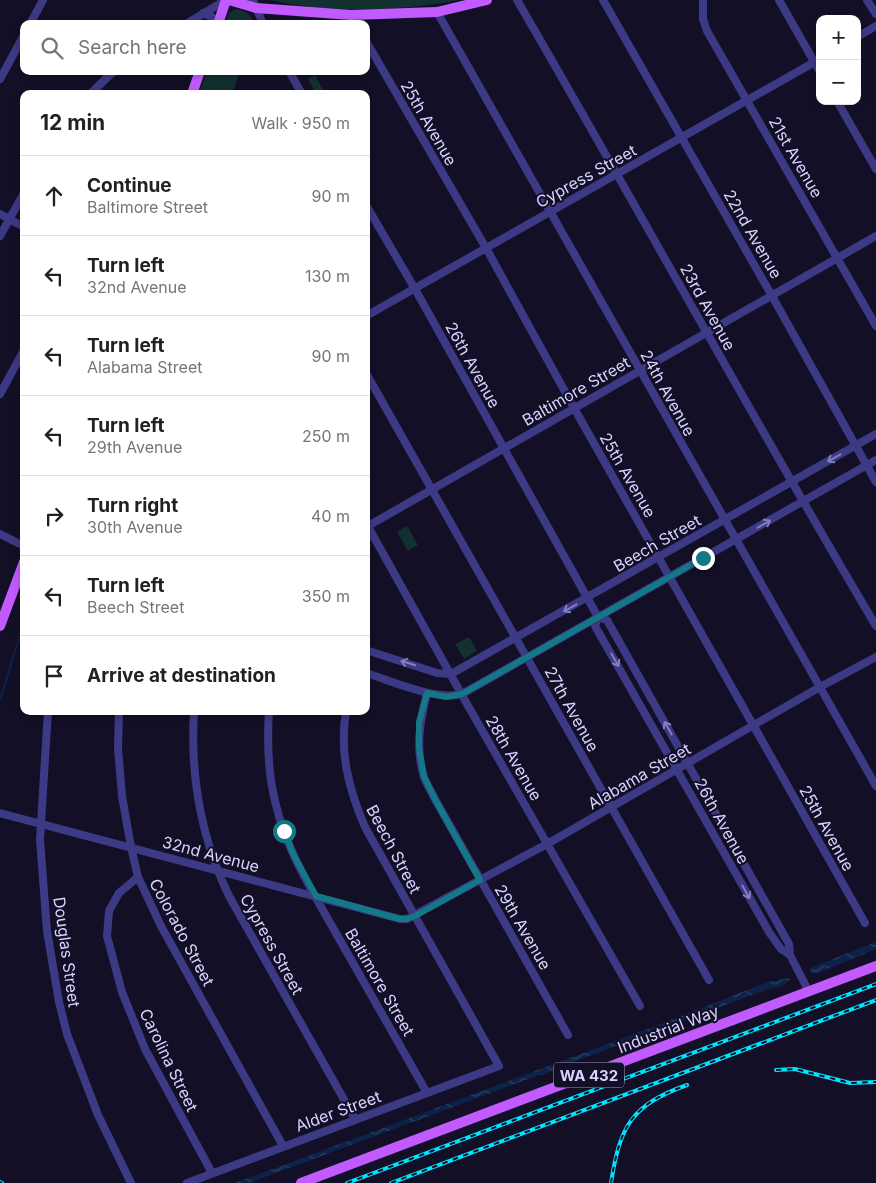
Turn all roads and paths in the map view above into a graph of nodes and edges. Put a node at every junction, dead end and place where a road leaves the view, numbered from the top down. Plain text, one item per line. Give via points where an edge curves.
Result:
1 (42, 0) edge
2 (227, 0) edge
3 (487, 0) edge
4 (517, 0) edge
5 (603, 0) edge
6 (703, 0) edge
7 (779, 0) edge
8 (867, 0) edge
9 (254, 4) edge
10 (436, 12) junction
11 (203, 13) junction
12 (876, 14) edge
13 (354, 19) edge
14 (32, 20) edge
15 (192, 20) edge
16 (215, 20) edge
17 (220, 20) edge
18 (261, 20) edge
19 (876, 26) edge
20 (861, 35) edge
21 (20, 42) edge
22 (370, 48) edge
23 (816, 60) edge
24 (816, 62) edge
25 (110, 75) edge
26 (199, 75) edge
27 (291, 75) edge
28 (0, 79) edge
29 (94, 90) edge
30 (193, 90) edge
31 (300, 90) edge
32 (747, 99) junction
33 (839, 105) edge
34 (682, 138) junction
35 (876, 169) edge
36 (618, 174) junction
37 (20, 200) edge
38 (551, 211) junction
39 (370, 212) edge
40 (0, 214) edge
41 (9, 219) junction
42 (20, 224) edge
43 (0, 236) edge
44 (876, 236) edge
45 (486, 248) junction
46 (838, 258) junction
47 (415, 289) junction
48 (772, 296) junction
49 (370, 314) edge
50 (876, 326) edge
51 (707, 332) junction
52 (20, 357) edge
53 (640, 371) junction
54 (370, 379) edge
55 (0, 394) edge
56 (574, 408) junction
57 (876, 434) edge
58 (856, 446) junction
59 (503, 448) junction
60 (876, 460) edge
61 (867, 466) junction
62 (791, 482) junction
63 (876, 482) edge
64 (432, 489) junction
65 (802, 502) junction
66 (724, 521) junction
67 (370, 522) edge
68 (370, 529) edge
69 (0, 534) edge
70 (735, 540) junction
71 (20, 544) edge
72 (658, 558) junction
73 (20, 572) edge
74 (669, 576) junction
75 (588, 598) junction
76 (598, 616) junction
77 (0, 625) edge
78 (876, 626) edge
79 (517, 638) junction
80 (370, 651) edge
81 (527, 657) junction
82 (876, 657) edge
83 (370, 674) edge
84 (451, 674) junction
85 (820, 687) junction
86 (427, 693) junction
87 (462, 694) junction
88 (48, 715) edge
89 (119, 715) edge
90 (194, 715) edge
91 (269, 715) edge
92 (346, 715) edge
93 (754, 726) junction
94 (688, 764) junction
95 (678, 770) junction
96 (876, 786) edge
97 (612, 806) junction
98 (0, 813) edge
99 (40, 824) junction
100 (546, 844) junction
101 (131, 848) junction
102 (217, 870) junction
103 (138, 877) junction
104 (480, 880) junction
105 (316, 896) junction
106 (415, 916) junction
107 (865, 923) dead end
108 (790, 955) junction
109 (876, 966) edge
110 (709, 980) dead end
111 (809, 992) junction
112 (640, 1006) dead end
113 (568, 1035) dead end
114 (499, 1066) joint
115 (427, 1093) junction
116 (355, 1120) junction
117 (283, 1146) junction
118 (212, 1173) junction
119 (131, 1183) edge
120 (187, 1183) edge
121 (301, 1183) edge

1 - 14 street
2 - 9 main road
2 - 11 street
2 - 17 main road
3 - 10 main road
4 - 36 street, 23rd Avenue
5 - 34 street, 22nd Avenue
6 - 32 street, 21st Avenue via 707,31
7 - 23 street
8 - 12 street
9 - 13 main road
9 - 18 street
10 - 13 main road
10 - 38 street, 24th Avenue
11 - 15 street
11 - 16 street
19 - 20 street
21 - 28 street
22 - 45 street, 25th Avenue
24 - 32 street, Cypress Street
25 - 29 street
26 - 30 main road
27 - 31 street
32 - 34 street, Cypress Street
32 - 46 street, 21st Avenue
33 - 35 street
34 - 36 street, Cypress Street
34 - 48 street, 22nd Avenue
36 - 38 street, Cypress Street
36 - 51 street, 23rd Avenue
37 - 41 street
38 - 45 street, Cypress Street
38 - 53 street, 24th Avenue
39 - 47 street, 26th Avenue
40 - 41 street
41 - 42 street
41 - 43 street
44 - 46 street, Baltimore Street
45 - 47 street, Cypress Street
45 - 56 street, 25th Avenue
46 - 48 street, Baltimore Street
46 - 50 street, 21st Avenue
47 - 49 street, Cypress Street
47 - 59 street, 26th Avenue
48 - 51 street, Baltimore Street
48 - 58 street, 22nd Avenue
51 - 53 street, Baltimore Street
51 - 62 street, 23rd Avenue
52 - 55 street
53 - 56 street, Baltimore Street
53 - 66 street, 24th Avenue
54 - 64 street, 27th Avenue
56 - 59 street, Baltimore Street
56 - 72 street, 25th Avenue
57 - 58 street, Beech Street
58 - 61 street, 22nd Avenue
58 -> 62 street, Beech Street
59 - 64 street, Baltimore Street
59 - 75 street, 26th Avenue
60 - 61 street
61 - 63 street, 22nd Avenue
61 - 65 street
62 - 65 street, 23rd Avenue
62 - 66 street, Beech Street
64 - 67 street, Baltimore Street
64 - 79 street, 27th Avenue
70 -> 65 street
65 - 78 street, 23rd Avenue
66 - 70 street, 24th Avenue
66 - 72 street, Beech Street
68 - 84 street, 28th Avenue
69 - 71 street
70 - 74 street
70 - 85 street, 24th Avenue
72 - 74 street, 25th Avenue
72 - 75 street, Beech Street
73 - 77 main road
74 - 76 street
74 - 93 street, 25th Avenue
75 - 76 street, 26th Avenue
75 -> 79 street, Beech Street
76 - 81 street
94 -> 76 street, 26th Avenue via 607,620
76 -> 95 street, 26th Avenue via 595,626
79 - 81 street, 27th Avenue
79 - 84 street, Beech Street
84 -> 80 street via 438,673
81 - 87 street
81 - 97 street, 27th Avenue
82 - 85 street, Alabama Street
83 - 86 street
84 - 87 street, 28th Avenue
85 - 93 street, Alabama Street
85 - 96 street, 24th Avenue
86 - 87 street via 446,697
86 - 104 street, 29th Avenue via 419,722 424,777
87 - 100 street, 28th Avenue
88 - 99 street, Douglas Street
89 - 101 street, Colorado Street via 122,796
90 - 102 street, Cypress Street via 196,789
91 - 105 street, Baltimore Street via 267,737 276,805 294,856
92 - 106 street, Beech Street via 346,774 354,802 380,856
93 - 94 street, Alabama Street
93 - 107 street, 25th Avenue
94 - 95 street, Alabama Street
94 - 108 street, 26th Avenue via 789,944
95 - 97 street, Alabama Street
95 -> 108 street, 26th Avenue via 769,932 781,949
97 - 100 street, Alabama Street
97 - 110 street, 27th Avenue
98 - 99 street, 32nd Avenue
99 - 101 street, 32nd Avenue
99 - 119 street, Douglas Street via 47,931 67,1034 98,1115
100 - 104 street, Alabama Street
100 - 112 street, 28th Avenue
101 - 102 street, 32nd Avenue
101 - 103 street, Colorado Street
102 - 105 street, 32nd Avenue
102 - 116 street, Cypress Street
103 - 117 street, Colorado Street via 161,926
103 - 118 street, Carolina Street via 119,893 112,905 107,936 122,992 145,1049
104 - 106 street, Alabama Street
104 - 113 street, 29th Avenue
105 - 106 street, 32nd Avenue via 400,919
105 - 115 street, Baltimore Street
106 - 114 street, Beech Street
108 - 111 street, 26th Avenue
109 - 111 main road, Industrial Way / WA 432
111 - 121 main road, Industrial Way / WA 432
114 - 115 street, Alder Street
115 - 116 street, Alder Street
116 - 117 street, Alder Street
117 - 118 street, Alder Street
118 - 120 street, Alder Street

